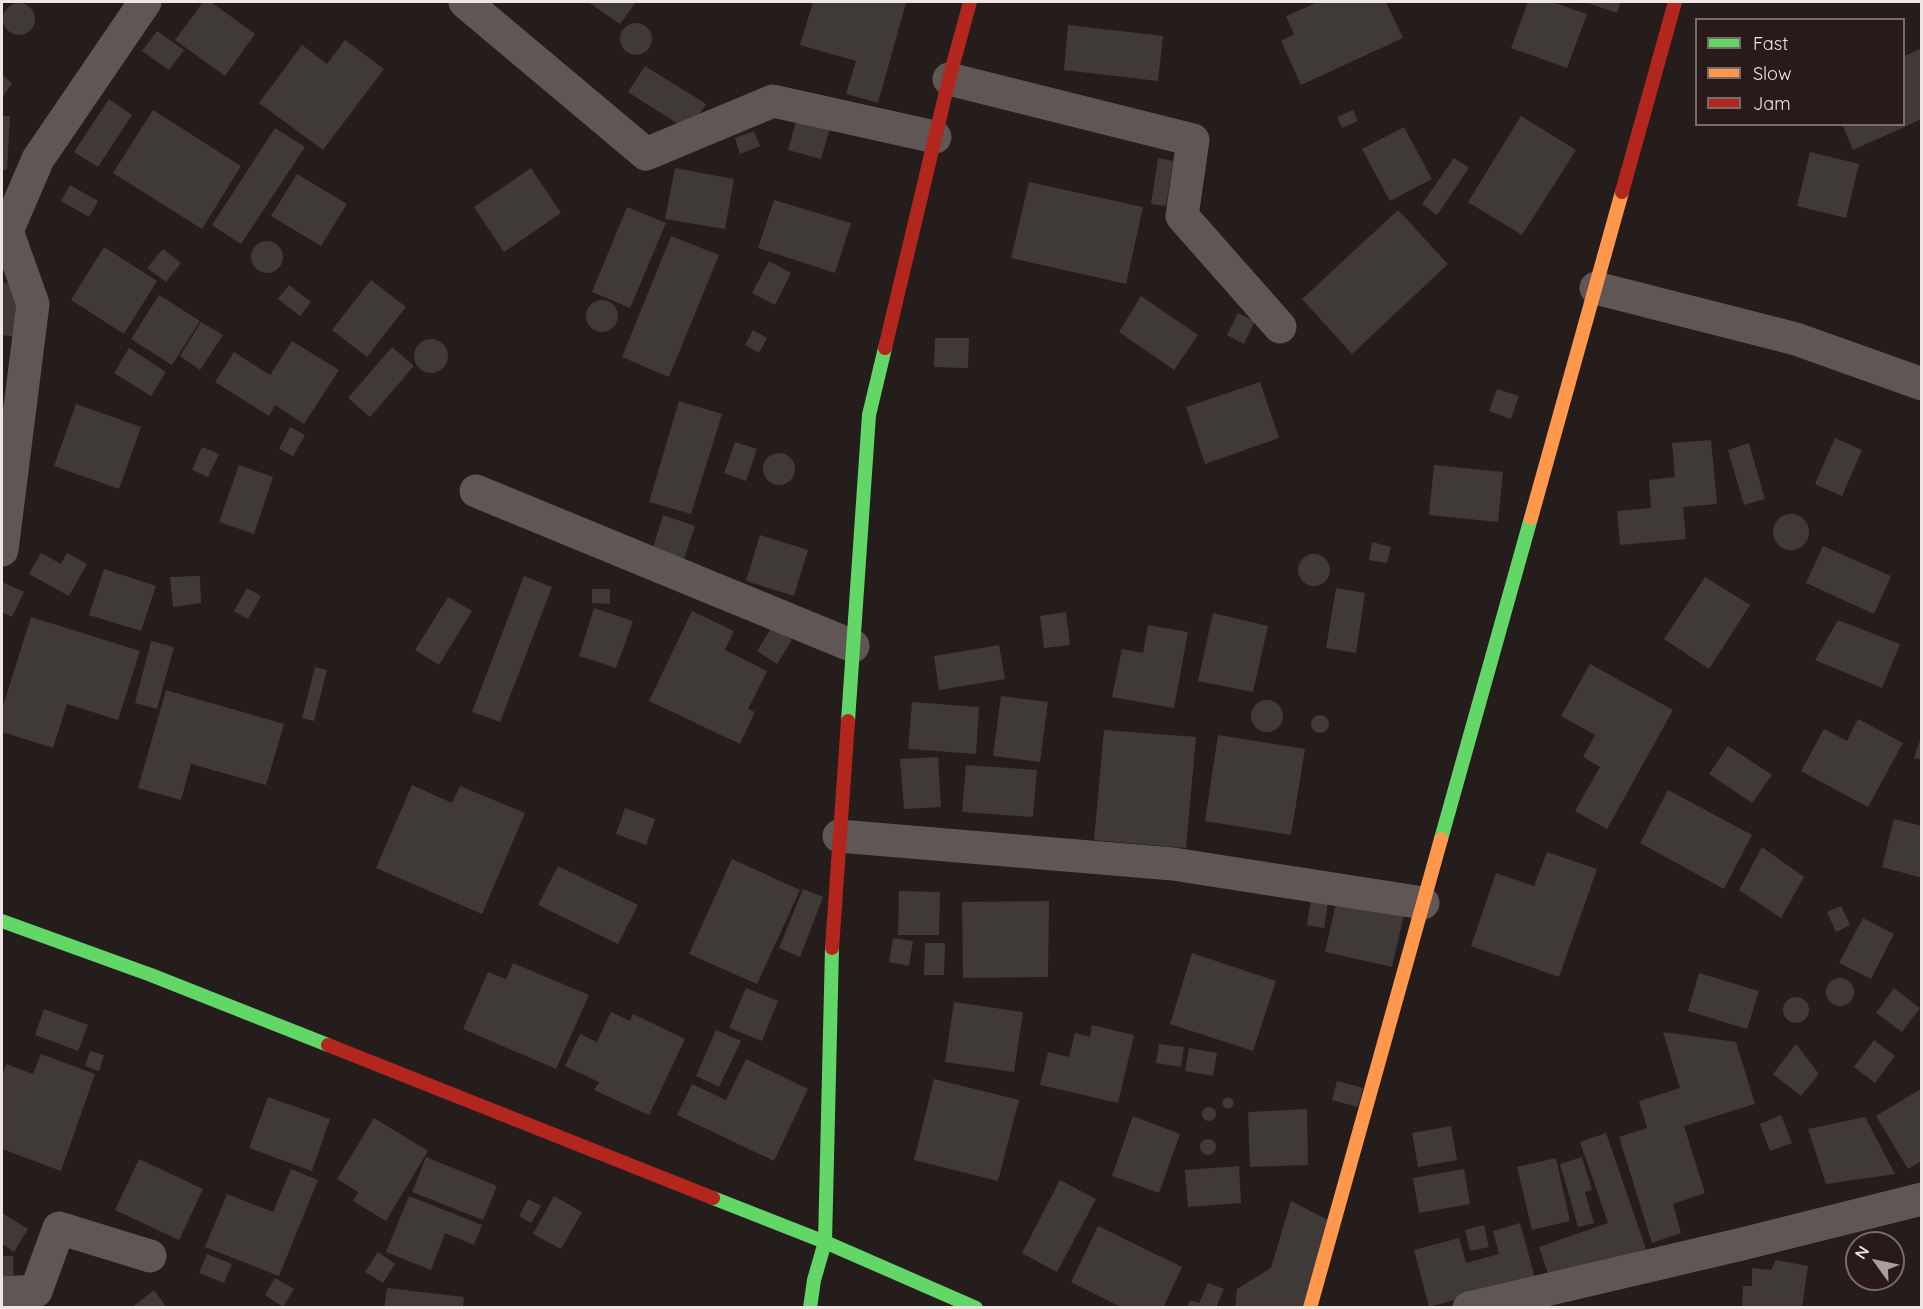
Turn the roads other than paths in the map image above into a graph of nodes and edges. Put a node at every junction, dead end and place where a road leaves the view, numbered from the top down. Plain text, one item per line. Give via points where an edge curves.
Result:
1 (145, 2) edge
2 (465, 2) edge
3 (970, 2) edge
4 (1674, 2) edge
5 (949, 78) junction
6 (935, 137) junction
7 (4, 230) edge
8 (1596, 288) junction
9 (1280, 327) dead end
10 (1922, 384) edge
11 (476, 491) dead end
12 (2, 550) edge
13 (852, 646) junction
14 (840, 836) junction
15 (1423, 903) junction
16 (2, 921) edge
17 (1922, 1199) edge
18 (825, 1242) junction
19 (150, 1256) dead end
20 (2, 1293) edge
21 (810, 1308) edge
22 (976, 1308) edge
23 (1310, 1308) edge
24 (1469, 1308) edge

1 - 7 street via 38,159
2 - 6 street via 646,154 773,101
3 - 5 street
4 - 8 street
5 - 6 street
5 - 9 street via 1193,140 1182,216
6 - 13 street via 869,415
7 - 12 street via 33,304
8 - 10 street via 1796,339
8 - 15 street
11 - 13 street
13 - 14 street
14 - 15 street via 1173,864
14 - 18 street via 832,944
15 - 23 street
16 - 18 street via 151,975
17 - 24 street
18 - 21 street
18 - 22 street
19 - 20 street via 59,1228 36,1291

